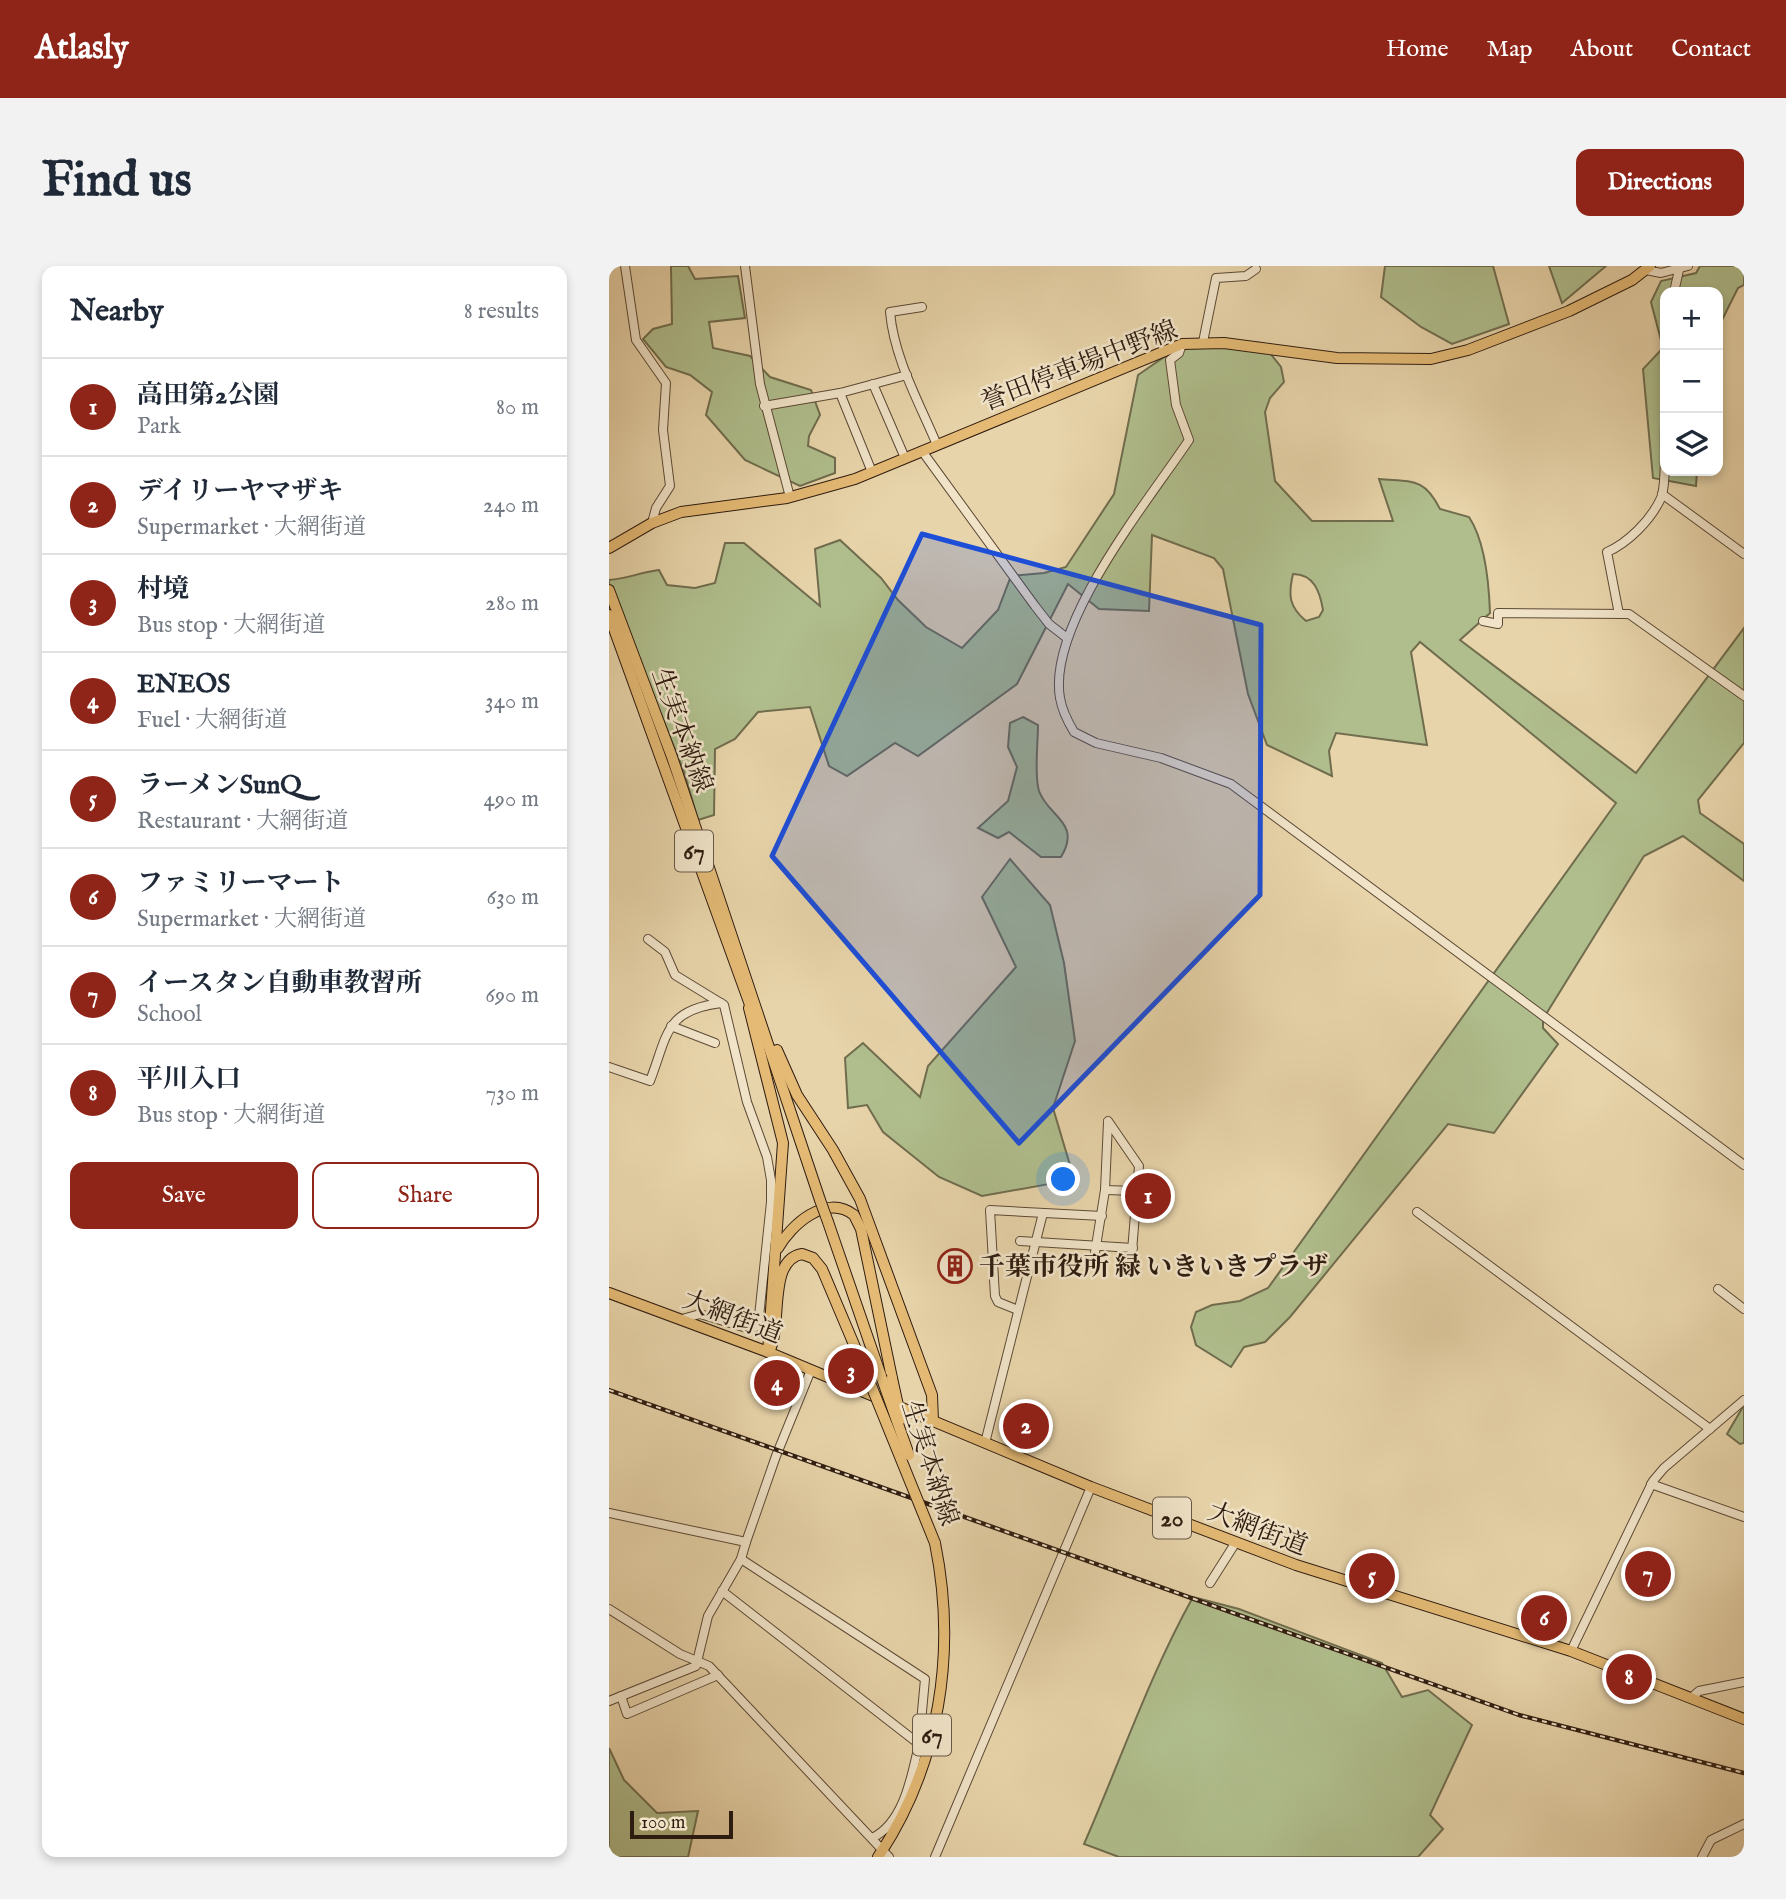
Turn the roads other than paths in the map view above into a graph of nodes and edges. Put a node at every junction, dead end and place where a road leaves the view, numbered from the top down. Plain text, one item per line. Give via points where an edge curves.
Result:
1 (625, 266) edge
2 (745, 266) edge
3 (1688, 266) edge
4 (1648, 268) edge
5 (1256, 269) dead end
6 (1679, 270) junction
7 (1676, 287) edge
8 (922, 307) dead end
9 (1203, 342) junction
10 (1182, 344) junction
11 (907, 375) junction
12 (873, 384) junction
13 (840, 393) junction
14 (764, 407) junction
15 (937, 445) junction
16 (922, 451) junction
17 (905, 458) junction
18 (872, 472) junction
19 (1662, 476) edge
20 (1661, 494) junction
21 (790, 498) junction
22 (652, 523) junction
23 (609, 548) edge
24 (1744, 554) edge
25 (609, 590) edge
26 (1619, 614) junction
27 (609, 615) edge
28 (1483, 621) dead end
29 (1067, 638) junction
30 (1744, 696) edge
31 (648, 939) dead end
32 (751, 1000) junction
33 (721, 1003) junction
34 (671, 1026) junction
35 (715, 1043) dead end
36 (609, 1067) edge
37 (1744, 1165) edge
38 (1105, 1189) junction
39 (1137, 1191) junction
40 (1417, 1212) dead end
41 (1043, 1213) junction
42 (1102, 1216) junction
43 (1020, 1241) dead end
44 (1035, 1243) junction
45 (1096, 1246) junction
46 (1133, 1248) junction
47 (776, 1252) junction
48 (1131, 1263) dead end
49 (1093, 1265) dead end
50 (1718, 1289) dead end
51 (609, 1293) edge
52 (1744, 1309) edge
53 (1017, 1310) junction
54 (682, 1319) junction
55 (768, 1352) junction
56 (811, 1370) junction
57 (1744, 1400) edge
58 (933, 1421) junction
59 (1710, 1429) junction
60 (985, 1443) junction
61 (909, 1455) junction
62 (1651, 1484) junction
63 (1091, 1488) junction
64 (609, 1513) edge
65 (1744, 1517) edge
66 (746, 1542) junction
67 (1236, 1542) junction
68 (935, 1543) junction
69 (741, 1559) junction
70 (1210, 1583) dead end
71 (722, 1591) junction
72 (609, 1609) edge
73 (1571, 1651) junction
74 (699, 1660) junction
75 (718, 1675) junction
76 (1744, 1682) edge
77 (621, 1696) junction
78 (1691, 1698) junction
79 (609, 1701) edge
80 (1744, 1719) edge
81 (919, 1744) junction
82 (1744, 1824) edge
83 (872, 1838) junction
84 (884, 1854) edge
85 (935, 1857) edge
86 (1702, 1857) edge

1 - 22 street via 636,340 666,383 663,430 670,486
2 - 14 street
3 - 6 street
4 - 6 street via 1661,273
4 - 9 main road, 誉田停車場中野線 via 1569,311 1468,350 1431,359 1327,357
5 - 9 street via 1246,276 1216,278
6 - 7 street
8 - 11 street via 890,312
9 - 10 main road, 誉田停車場中野線
10 - 15 main road, 誉田停車場中野線
10 - 29 street via 1170,359 1176,405 1189,440 1133,520
11 - 12 street
11 - 15 street
12 - 13 street
12 - 17 street
13 - 14 street
13 - 18 street
14 - 21 street
15 - 16 main road, 誉田停車場中野線
16 - 17 main road, 誉田停車場中野線
16 - 29 street via 1035,606
17 - 18 main road, 誉田停車場中野線
18 - 21 main road, 誉田停車場中野線
19 - 20 street
20 - 24 street
20 - 26 street via 1632,537 1607,552
21 - 22 main road, 誉田停車場中野線 via 694,509
22 - 23 main road, 誉田停車場中野線
25 - 32 main road, 生実本納線 / 67 via 672,757
26 - 28 street via 1498,613 1498,624
26 - 30 street via 1629,614
27 - 32 main road, 生実本納線 / 67
29 - 37 street via 1059,697 1074,732 1096,743 1161,758 1231,784
31 - 33 street via 666,949 675,975
32 - 47 main road, 67 via 783,1143
32 - 58 main road, 67 via 797,1095 860,1199 932,1395
32 - 61 main road, 生実本納線 / 67, bridge
33 - 34 street via 686,1010
33 - 54 street via 771,1180 760,1321 750,1329 700,1314
34 - 35 street
34 - 36 street via 650,1081
38 - 39 street
38 - 39 street via 1108,1121 1139,1166
38 - 42 street
39 - 46 street
40 - 59 street
41 - 42 street
41 - 44 street
41 - 53 street via 990,1210 995,1296
42 - 45 street
43 - 44 street
44 - 45 street
44 - 53 street
45 - 46 street
45 - 49 street
46 - 48 street
47 - 55 main road, 67
47 - 61 main road, bridge via 794,1225 807,1217 836,1208 854,1214
50 - 52 street
51 - 54 main road, 大網街道 / 20
53 - 60 street
54 - 55 main road, 大網街道 / 20
55 - 56 main road, 大網街道 / 20
55 - 68 main road, bridge via 776,1339 781,1274 787,1261 802,1254 813,1258
56 - 58 main road, 大網街道 / 20
56 - 66 street
57 - 59 street
58 - 60 main road, 大網街道 / 20
59 - 62 street
60 - 63 main road, 大網街道 / 20
61 - 68 main road, 生実本納線 / 67, bridge
62 - 65 street
62 - 73 street
63 - 67 main road, 大網街道 / 20
63 - 85 street
64 - 66 street
66 - 69 street
67 - 70 street
67 - 73 main road, 大網街道 / 20 via 1321,1575
68 - 84 main road, 生実本納線 / 67 via 944,1612 944,1670 933,1732 908,1806
69 - 71 street
69 - 81 street via 925,1679
71 - 74 street via 708,1616
71 - 81 street
72 - 74 street via 680,1654
73 - 78 main road, 大網街道 / 20
74 - 75 street
74 - 77 street via 696,1666
75 - 77 street via 627,1714
75 - 83 street
76 - 78 street via 1699,1691
77 - 79 street
78 - 80 main road, 大網街道 / 20
81 - 83 street via 900,1805 885,1831
82 - 86 street via 1711,1840
83 - 84 street

